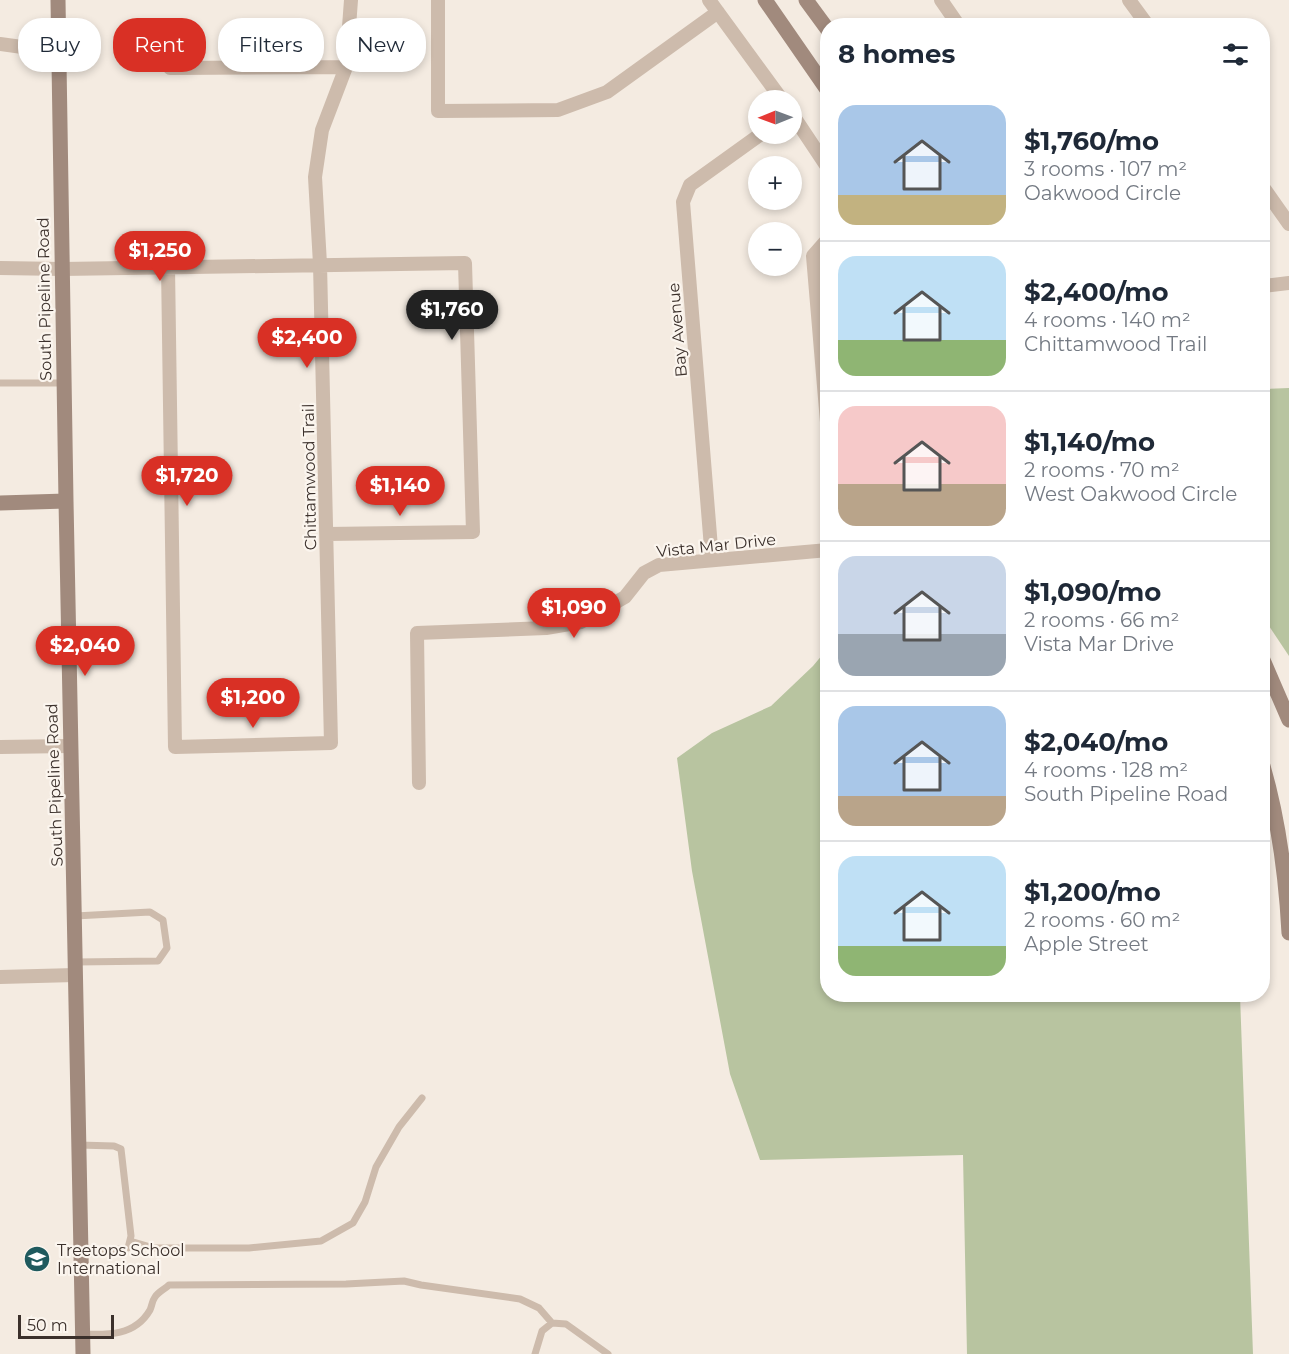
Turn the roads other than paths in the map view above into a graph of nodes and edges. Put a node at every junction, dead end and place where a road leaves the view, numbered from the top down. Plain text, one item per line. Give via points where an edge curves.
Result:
1 (58, 0) edge
2 (351, 0) edge
3 (438, 0) edge
4 (709, 0) edge
5 (765, 0) edge
6 (806, 0) edge
7 (941, 0) edge
8 (1130, 0) edge
9 (718, 12) junction
10 (58, 18) edge
11 (350, 18) edge
12 (953, 18) edge
13 (1142, 18) edge
14 (820, 19) edge
15 (0, 44) edge
16 (18, 46) edge
17 (336, 67) edge
18 (206, 68) edge
19 (58, 72) edge
20 (344, 72) edge
21 (820, 79) edge
22 (775, 90) edge
23 (802, 129) edge
24 (748, 143) edge
25 (820, 156) edge
26 (1270, 197) edge
27 (1289, 224) edge
28 (820, 248) edge
29 (320, 264) junction
30 (168, 267) junction
31 (0, 268) edge
32 (62, 268) junction
33 (1289, 283) edge
34 (1270, 285) edge
35 (820, 321) edge
36 (0, 383) edge
37 (64, 383) junction
38 (66, 501) junction
39 (0, 503) edge
40 (327, 534) junction
41 (820, 551) edge
42 (712, 560) junction
43 (1270, 674) edge
44 (1289, 720) edge
45 (70, 746) junction
46 (0, 747) edge
47 (419, 783) dead end
48 (1270, 796) edge
49 (75, 916) junction
50 (1289, 933) edge
51 (75, 969) junction
52 (0, 977) edge
53 (422, 1098) dead end
54 (79, 1145) junction
55 (130, 1241) junction
56 (81, 1254) junction
57 (552, 1323) junction
58 (82, 1334) junction
59 (83, 1354) edge
60 (535, 1354) edge
61 (608, 1354) edge

1 - 10 street, South Pipeline Road
2 - 11 street, Chittamwood Trail
3 - 9 street via 438,111 558,110 607,92
4 - 9 street
5 - 21 street
6 - 14 street
7 - 12 street
8 - 13 street
9 - 22 street
15 - 16 street
17 - 18 street
19 - 32 street, South Pipeline Road
20 - 29 street, Chittamwood Trail via 322,130 315,177
23 - 25 street
24 - 42 street, Bay Avenue via 690,184 683,202
26 - 27 street
28 - 35 street via 813,256
29 - 30 street
29 - 40 street, Chittamwood Trail
29 - 40 street via 465,263 473,532
30 - 32 street
30 - 40 street, Chittamwood Trail via 175,747 331,743
31 - 32 street
32 - 37 street, South Pipeline Road
33 - 34 street
36 - 37 lane
37 - 38 street, South Pipeline Road
38 - 39 street
38 - 45 street, South Pipeline Road
41 - 42 street, Vista Mar Drive
42 - 47 street, Vista Mar Drive via 659,565 644,573 625,597 581,622 546,628 417,633
43 - 44 street
45 - 46 street
45 - 49 street, South Pipeline Road
48 - 50 street via 1286,876
49 - 51 street, South Pipeline Road
49 - 51 lane via 150,912 163,920 167,948 158,960
51 - 52 street
51 - 54 street, South Pipeline Road
53 - 55 lane via 399,1127 376,1167 365,1202 352,1223 321,1241 249,1248 154,1248
54 - 55 lane via 121,1149
54 - 56 street, South Pipeline Road
55 - 56 lane via 128,1248
56 - 58 street, South Pipeline Road
57 - 58 lane via 538,1308 520,1299 404,1281 169,1285 155,1296 149,1311 133,1329 123,1333
57 - 60 lane via 542,1331
57 - 61 lane via 566,1324
58 - 59 street, South Pipeline Road

